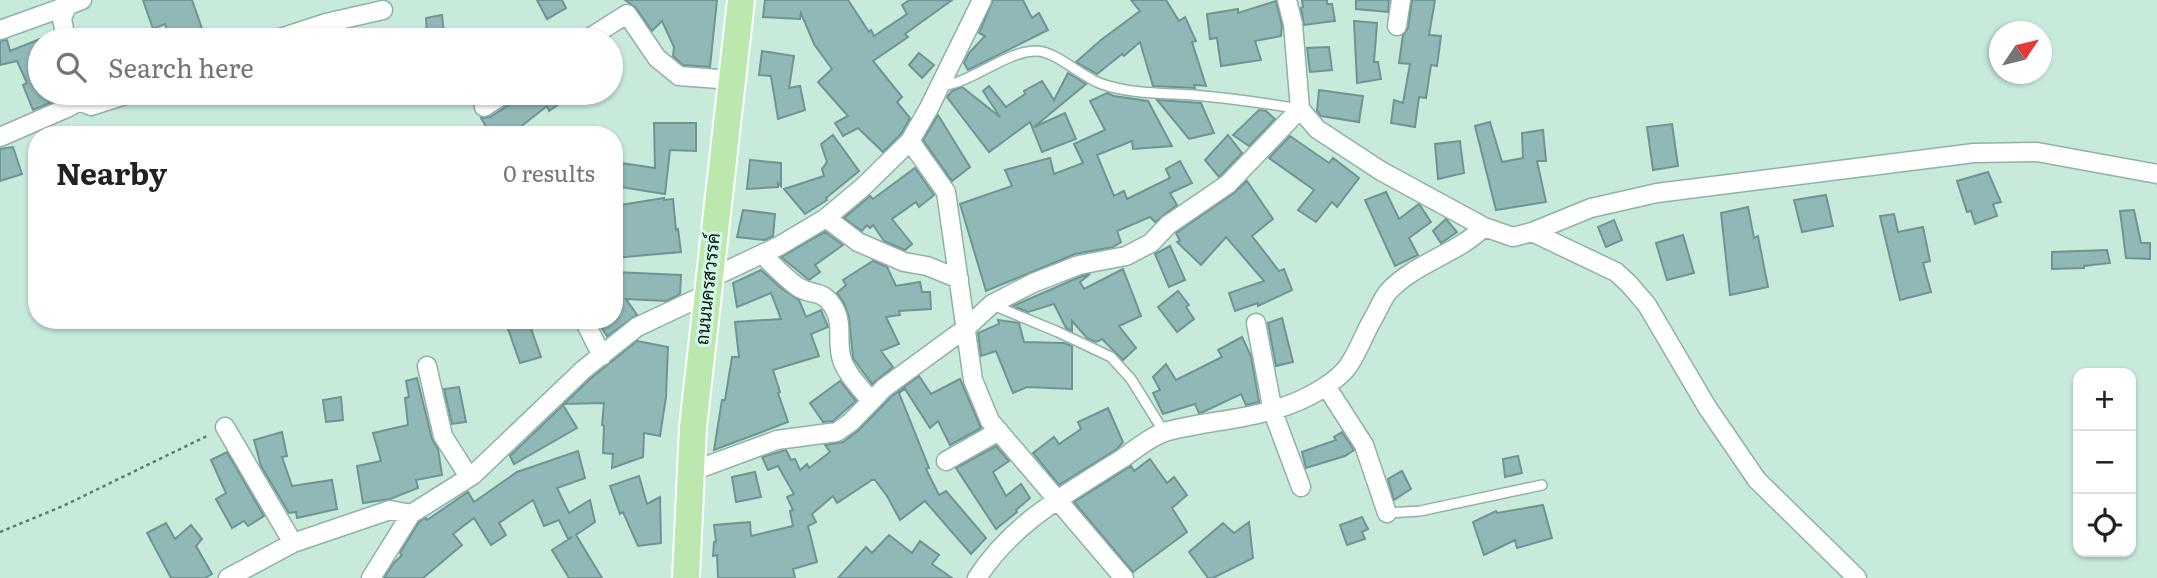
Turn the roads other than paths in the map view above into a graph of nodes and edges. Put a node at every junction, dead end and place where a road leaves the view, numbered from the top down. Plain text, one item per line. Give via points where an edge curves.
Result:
1 (741, 0) edge
2 (982, 0) edge
3 (1287, 0) edge
4 (1401, 0) edge
5 (73, 2) edge
6 (383, 10) dead end
7 (1397, 26) dead end
8 (64, 28) edge
9 (311, 28) edge
10 (605, 28) edge
11 (0, 30) edge
12 (732, 80) junction
13 (940, 86) junction
14 (71, 105) edge
15 (487, 105) edge
16 (484, 107) dead end
17 (1300, 109) junction
18 (0, 137) edge
19 (910, 141) junction
20 (2157, 174) edge
21 (826, 218) junction
22 (1484, 227) junction
23 (1532, 232) junction
24 (762, 254) junction
25 (958, 279) junction
26 (708, 286) junction
27 (992, 304) junction
28 (1256, 323) dead end
29 (966, 328) junction
30 (588, 329) edge
31 (602, 356) junction
32 (427, 366) dead end
33 (1325, 386) junction
34 (871, 401) junction
35 (1273, 412) junction
36 (225, 427) road end
37 (999, 431) junction
38 (1164, 432) junction
39 (946, 461) dead end
40 (690, 472) junction
41 (469, 477) junction
42 (1542, 485) dead end
43 (1301, 487) dead end
44 (1057, 499) junction
45 (411, 513) junction
46 (1387, 513) joint
47 (293, 543) junction
48 (228, 578) edge
49 (371, 578) edge
50 (686, 578) edge
51 (977, 578) edge
52 (1124, 578) edge
53 (1857, 578) edge

1 - 12 main road, ถนนนครสวรรค์
2 - 13 street
3 - 17 street
4 - 7 street
5 - 8 street via 62,18
5 - 11 street
6 - 9 street
10 - 12 street via 627,14 657,58 679,76
12 - 26 main road, ถนนนครสวรรค์
13 - 17 lane via 958,84 1013,57 1037,51 1101,84
13 - 19 street
14 - 18 street
15 - 16 street
17 - 22 street via 1317,129 1381,171
17 - 27 street via 1228,184 1168,225 1151,243 1126,256 1033,283
19 - 21 street
19 - 25 street via 946,192
20 - 23 street via 2037,152 1974,153 1657,192 1591,208
21 - 24 street
21 - 25 street via 858,242
22 - 23 street via 1513,237
22 - 33 street via 1476,236 1429,260 1388,292 1354,361
23 - 53 street via 1616,272 1629,284 1647,304 1707,407 1757,480
24 - 26 street
24 - 34 street via 796,285 827,300 841,324 841,360
25 - 29 street
26 - 31 street via 637,327
26 - 40 main road, ถนนนครสวรรค์
27 - 29 street
27 - 38 lane via 1111,357 1132,379
28 - 35 street
29 - 34 street
29 - 37 street via 973,380
30 - 31 street
31 - 41 street
32 - 41 street via 443,436
33 - 35 street
33 - 46 street via 1364,445
34 - 40 street via 837,432 776,440
35 - 38 street
35 - 43 street
36 - 47 street
37 - 39 street
37 - 44 street
38 - 44 street
40 - 50 main road, ถนนนครสวรรค์
41 - 45 street
42 - 46 lane via 1420,511
44 - 51 street via 1012,533
44 - 52 street
45 - 47 street via 390,510
45 - 49 street
47 - 48 street

